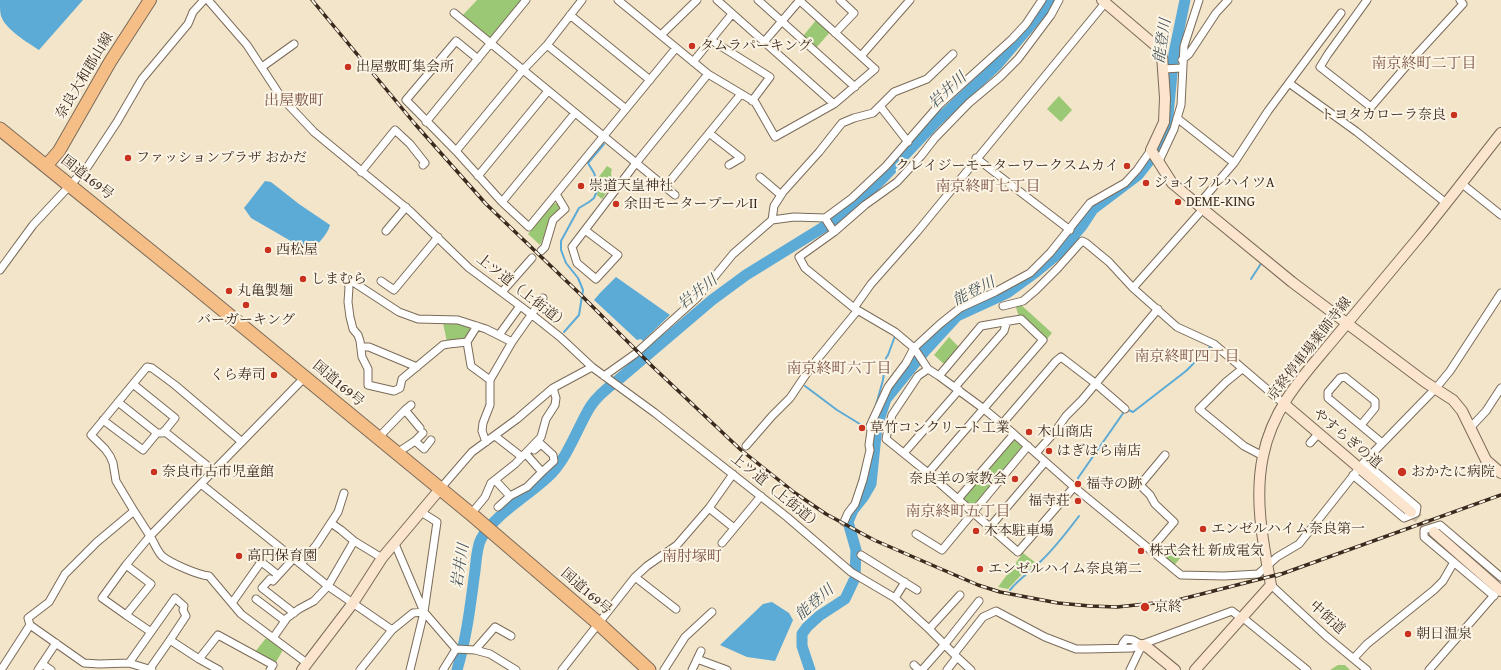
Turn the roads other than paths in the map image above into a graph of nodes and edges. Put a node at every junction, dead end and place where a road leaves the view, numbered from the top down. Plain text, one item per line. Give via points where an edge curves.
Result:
1 (150, 0) edge
2 (204, 0) edge
3 (208, 0) edge
4 (526, 0) edge
5 (582, 0) edge
6 (618, 0) edge
7 (697, 0) edge
8 (717, 0) edge
9 (758, 0) edge
10 (799, 0) edge
11 (840, 0) edge
12 (910, 0) edge
13 (1042, 0) edge
14 (1059, 0) edge
15 (1199, 0) edge
16 (1228, 0) edge
17 (1367, 0) edge
18 (1460, 0) edge
19 (1103, 1) edge
20 (1341, 13) dead end
21 (454, 14) dead end
22 (732, 14) junction
23 (570, 15) junction
24 (782, 21) junction
25 (835, 33) junction
26 (660, 35) junction
27 (711, 40) junction
28 (764, 42) junction
29 (294, 44) dead end
30 (491, 44) junction
31 (547, 45) junction
32 (676, 48) junction
33 (953, 54) dead end
34 (861, 56) junction
35 (478, 59) junction
36 (1182, 60) junction
37 (693, 62) junction
38 (262, 67) junction
39 (1164, 68) junction
40 (1181, 68) junction
41 (523, 70) junction
42 (708, 74) junction
43 (650, 80) junction
44 (1289, 83) junction
45 (855, 87) junction
46 (548, 91) junction
47 (741, 94) junction
48 (752, 101) junction
49 (834, 104) junction
50 (880, 106) junction
51 (626, 109) junction
52 (575, 113) junction
53 (1177, 118) junction
54 (426, 122) junction
55 (0, 129) edge
56 (709, 133) junction
57 (1501, 133) edge
58 (604, 136) junction
59 (908, 142) junction
60 (456, 151) junction
61 (1155, 155) junction
62 (976, 158) junction
63 (636, 163) junction
64 (1234, 163) junction
65 (423, 165) dead end
66 (729, 165) dead end
67 (46, 166) junction
68 (361, 172) junction
69 (478, 176) junction
70 (760, 177) dead end
71 (1461, 183) junction
72 (69, 184) junction
73 (665, 187) junction
74 (556, 194) junction
75 (781, 194) junction
76 (675, 195) dead end
77 (502, 202) junction
78 (1446, 203) junction
79 (406, 207) junction
80 (1201, 207) junction
81 (1501, 215) edge
82 (826, 219) junction
83 (772, 220) junction
84 (585, 230) junction
85 (1070, 230) junction
86 (386, 231) dead end
87 (833, 231) junction
88 (438, 237) junction
89 (541, 251) dead end
90 (532, 258) dead end
91 (0, 270) edge
92 (381, 281) dead end
93 (1133, 288) junction
94 (502, 292) junction
95 (1501, 293) edge
96 (543, 298) dead end
97 (520, 306) junction
98 (1003, 306) dead end
99 (1158, 309) junction
100 (855, 310) junction
101 (531, 314) junction
102 (1007, 322) junction
103 (1347, 322) junction
104 (477, 326) junction
105 (499, 335) junction
106 (467, 342) junction
107 (512, 342) junction
108 (361, 347) junction
109 (915, 349) junction
110 (592, 366) junction
111 (926, 366) junction
112 (417, 367) junction
113 (1242, 369) junction
114 (604, 376) junction
115 (939, 376) junction
116 (305, 377) junction
117 (490, 380) junction
118 (1096, 383) junction
119 (133, 384) junction
120 (553, 388) junction
121 (1436, 388) junction
122 (1501, 388) edge
123 (957, 389) junction
124 (118, 402) junction
125 (1283, 403) junction
126 (411, 405) dead end
127 (984, 409) junction
128 (1125, 409) dead end
129 (405, 410) junction
130 (103, 420) junction
131 (1002, 424) junction
132 (1361, 425) junction
133 (1471, 427) junction
134 (161, 432) junction
135 (1014, 434) junction
136 (1318, 434) junction
137 (495, 436) junction
138 (378, 438) junction
139 (431, 440) dead end
140 (415, 441) junction
141 (242, 442) junction
142 (486, 442) junction
143 (1310, 443) dead end
144 (1382, 443) junction
145 (746, 446) dead end
146 (1028, 446) junction
147 (397, 453) junction
148 (904, 453) junction
149 (1036, 453) junction
150 (526, 454) junction
151 (1165, 455) dead end
152 (1263, 456) junction
153 (1045, 462) junction
154 (1359, 468) junction
155 (214, 471) junction
156 (542, 472) junction
157 (928, 473) junction
158 (733, 474) junction
159 (1501, 474) edge
160 (495, 480) junction
161 (201, 484) junction
162 (1074, 487) junction
163 (440, 489) junction
164 (344, 493) dead end
165 (510, 496) junction
166 (761, 496) junction
167 (958, 499) junction
168 (498, 507) dead end
169 (709, 508) junction
170 (134, 511) junction
171 (421, 512) junction
172 (1411, 512) tunnel mouth
173 (973, 513) junction
174 (472, 514) junction
175 (844, 522) dead end
176 (331, 523) junction
177 (990, 527) junction
178 (734, 528) junction
179 (1434, 532) tunnel mouth
180 (916, 534) dead end
181 (150, 536) junction
182 (354, 541) junction
183 (722, 543) dead end
184 (395, 544) junction
185 (1150, 550) junction
186 (861, 555) dead end
187 (294, 558) junction
188 (382, 558) junction
189 (1454, 562) junction
190 (301, 564) junction
191 (126, 565) junction
192 (1266, 566) junction
193 (278, 575) junction
194 (635, 577) junction
195 (1501, 577) edge
196 (905, 582) junction
197 (1271, 585) junction
198 (328, 586) junction
199 (918, 590) dead end
200 (1499, 591) edge
201 (960, 595) dead end
202 (895, 598) junction
203 (256, 599) dead end
204 (979, 601) dead end
205 (232, 603) junction
206 (353, 603) junction
207 (676, 609) dead end
208 (424, 612) junction
209 (712, 612) dead end
210 (294, 613) junction
211 (126, 615) junction
212 (1242, 618) junction
213 (285, 621) junction
214 (598, 623) junction
215 (30, 625) junction
216 (929, 628) junction
217 (392, 630) junction
218 (151, 632) junction
219 (511, 636) dead end
220 (273, 638) junction
221 (170, 640) junction
222 (56, 643) junction
223 (945, 644) junction
224 (1142, 645) junction
225 (458, 648) junction
226 (473, 650) junction
227 (701, 651) dead end
228 (955, 656) junction
229 (1354, 658) junction
230 (199, 659) junction
231 (697, 659) junction
232 (112, 663) junction
233 (129, 663) junction
234 (40, 667) edge
235 (305, 667) edge
236 (918, 668) edge
237 (1, 670) edge
238 (51, 670) edge
239 (106, 670) edge
240 (150, 670) edge
241 (219, 670) edge
242 (270, 670) edge
243 (360, 670) edge
244 (410, 670) edge
245 (443, 670) edge
246 (516, 670) edge
247 (562, 670) edge
248 (649, 670) edge
249 (664, 670) edge
250 (692, 670) edge
251 (728, 670) edge
252 (946, 670) edge
253 (971, 670) edge
254 (1130, 670) edge
255 (1176, 670) edge
256 (1195, 670) edge
257 (1307, 670) edge
258 (1367, 670) edge
259 (1429, 670) edge

1 - 67 main road, 奈良大和郡山線 via 110,62 59,151
2 - 72 street via 188,24 142,80 88,166
3 - 38 street, 上ツ道（上街道） via 247,45
4 - 30 street
5 - 23 street
6 - 26 street
7 - 26 street
8 - 22 street
9 - 24 street
10 - 24 street
10 - 25 street
11 - 25 street via 854,13
12 - 34 street
13 - 59 street via 1012,39 939,105
14 - 87 street via 1051,15 1000,77 969,103 897,182
15 - 36 street
16 - 36 street
17 - 18 street via 1320,67 1371,107 1463,4
19 - 39 street via 1156,46 1162,55
19 - 62 street
20 - 44 street
21 - 30 street
22 - 27 street
22 - 28 street
23 - 31 street
23 - 43 street
24 - 28 street
24 - 45 street
25 - 34 street
26 - 32 street
27 - 37 street
27 - 48 street via 770,78
28 - 49 street
29 - 38 street
30 - 35 street
30 - 41 street
31 - 41 street
31 - 51 street
32 - 37 street
32 - 43 street
33 - 50 street via 927,79 894,92
34 - 45 street via 875,69
35 - 54 street
35 - 54 street via 456,41 406,100
36 - 40 street
37 - 42 street
38 - 68 street, 上ツ道（上街道） via 281,97 298,116
39 - 40 street
39 - 61 street via 1164,122
40 - 53 street
41 - 46 street
41 - 60 street
42 - 47 street
42 - 63 street
43 - 51 street
44 - 64 street
44 - 78 street via 1357,132
45 - 49 street
46 - 52 street
46 - 69 street
47 - 48 street
47 - 56 street
48 - 49 street via 775,137
50 - 59 street
50 - 75 street via 873,113 842,123
51 - 58 street
52 - 58 street
52 - 77 street
53 - 61 street via 1174,129
53 - 64 street
54 - 60 street
55 - 67 highway, 国道169号
56 - 66 street via 741,158
56 - 73 street
57 - 71 street, 京終停車場薬師寺線
58 - 63 street
58 - 74 street
59 - 82 street via 852,198
60 - 69 street
61 - 80 street via 1172,183
61 - 85 street via 1117,188 1090,203
62 - 85 street
62 - 100 street via 917,232 870,284
63 - 73 street
63 - 84 street
64 - 80 street
65 - 68 street via 425,163 410,144 395,130
67 - 72 highway, 国道169号
68 - 79 street, 上ツ道（上街道）
69 - 77 street
70 - 75 street
71 - 78 street, 京終停車場薬師寺線
71 - 81 street
72 - 91 street via 33,225
72 - 116 highway, 国道169号
73 - 76 street
74 - 77 street via 529,227
74 - 89 street via 565,208 553,220 545,247
75 - 83 street via 774,206
78 - 103 street, 京終停車場薬師寺線
79 - 86 street
79 - 88 street, 上ツ道（上街道）
80 - 93 street
80 - 103 street via 1292,282
82 - 83 street via 794,217
82 - 87 street
83 - 114 street via 733,254 697,298 635,354
84 - 84 street via 572,247 577,263 596,279 618,255
85 - 109 street via 1030,273 960,308
87 - 100 street via 799,257 805,268
88 - 92 street via 394,290
88 - 94 street, 上ツ道（上街道） via 469,268
90 - 94 street
93 - 98 street via 1109,262 1082,241 1023,301
93 - 99 street
94 - 97 street, 上ツ道（上街道）
95 - 121 street
96 - 101 street
97 - 101 street, 上ツ道（上街道）
97 - 105 street
99 - 113 street via 1182,330 1214,344
99 - 118 street
100 - 109 street via 896,332
100 - 145 street via 810,367 790,398
101 - 107 street
101 - 110 street, 上ツ道（上街道）
102 - 115 street via 982,326
102 - 123 street via 1004,331
102 - 127 street via 1021,319 1043,340
103 - 121 street
103 - 125 street, 京終停車場薬師寺線
104 - 105 street
104 - 106 street
104 - 108 street via 458,320 418,319 399,312 347,278 350,317
105 - 107 street
106 - 112 street via 443,345
106 - 117 street via 471,366
107 - 117 street
108 - 112 street via 369,347
108 - 112 street via 362,357 368,369 368,385 394,392 400,388 402,379
109 - 111 street
109 - 175 street via 888,387 870,426 870,450 863,480 855,504
110 - 114 street, 上ツ道（上街道）
110 - 120 street
111 - 115 street
111 - 148 street via 892,415 888,429 886,439
113 - 125 street
113 - 152 street via 1199,409 1244,446
114 - 158 street, 上ツ道（上街道）
115 - 123 street
116 - 138 highway, 国道169号
116 - 141 street
117 - 142 street via 490,405 482,431
118 - 128 street
118 - 131 street via 1061,357
118 - 149 street
119 - 124 street
119 - 134 street via 175,418
119 - 141 street via 147,367 152,368
120 - 137 street
120 - 150 street via 555,405 546,419 541,437
121 - 133 street via 1453,400
121 - 144 street
122 - 133 street via 1486,411
123 - 127 street
123 - 148 street
124 - 130 street
124 - 134 street
125 - 136 street, やすらぎの道
125 - 152 street, 京終停車場薬師寺線
126 - 129 street
127 - 131 street
127 - 157 street
129 - 138 street
129 - 140 street via 422,430
130 - 134 street via 143,450
130 - 170 street via 91,435 110,456 116,481
131 - 135 street
132 - 132 street via 1328,398 1328,392 1340,378 1345,377 1375,401 1375,408
132 - 144 street
133 - 159 street via 1486,460
134 - 155 street
135 - 146 street
135 - 167 street
136 - 143 street
136 - 154 street, やすらぎの道
137 - 142 street
137 - 150 street
138 - 147 highway, 国道169号
139 - 140 street via 424,449
140 - 147 street
141 - 155 street
142 - 163 street via 472,452
144 - 154 street
146 - 149 street
146 - 173 street
147 - 163 highway, 国道169号
148 - 157 street
149 - 153 street
150 - 156 street
150 - 156 street via 541,444 553,455 554,461
150 - 160 street
151 - 185 street via 1140,485 1174,522
152 - 192 street, 京終停車場薬師寺線 via 1260,518
153 - 162 street
153 - 177 street
154 - 154 street via 1417,507 1416,513 1404,518
154 - 172 street, やすらぎの道
154 - 192 street via 1299,544
155 - 161 street
156 - 165 street via 527,487
157 - 167 street
158 - 166 street, 上ツ道（上街道）
158 - 169 street
160 - 165 street
160 - 174 street
161 - 181 street
161 - 187 street
162 - 177 street via 1018,552
162 - 185 street
163 - 171 street
163 - 174 highway, 国道169号
164 - 176 street via 338,512
165 - 168 street
166 - 178 street
166 - 202 street, 上ツ道（上街道） via 856,575
167 - 173 street
169 - 178 street
169 - 194 street via 677,545
170 - 181 street
170 - 215 street via 97,542 65,574 49,602 28,618
171 - 184 street
171 - 208 street via 437,522
173 - 177 street
173 - 180 street via 942,550
174 - 214 highway, 国道169号
176 - 182 street
176 - 190 street
178 - 183 street
179 - 200 street
181 - 191 street
181 - 205 street via 162,556 201,575 209,576
182 - 188 street
182 - 198 street
184 - 188 street
184 - 208 street
185 - 192 street via 1181,575 1258,574
186 - 196 street
187 - 190 street
187 - 193 street
188 - 206 street
189 - 195 street via 1424,537 1424,530 1440,525
189 - 200 street
189 - 229 street via 1443,581 1434,590 1367,644
190 - 198 street
191 - 211 street via 102,598
191 - 211 street via 151,584
192 - 197 street, 京終停車場薬師寺線
193 - 205 street via 260,561
193 - 210 street via 262,588
194 - 207 street
194 - 214 street
196 - 199 street
196 - 202 street
197 - 212 street
197 - 229 street, 中街道
198 - 206 street
198 - 210 street via 314,601
200 - 259 street
201 - 216 street
202 - 216 street, 上ツ道（上街道）
203 - 213 street
204 - 223 street
205 - 220 street via 241,614
206 - 217 street
206 - 235 street
208 - 217 street via 413,612
208 - 225 street
208 - 244 street
209 - 249 street via 685,638
210 - 213 street
211 - 218 street
212 - 224 street via 1232,611
212 - 256 street
212 - 257 street
213 - 220 street
214 - 247 street
214 - 248 highway, 国道169号
215 - 222 street
215 - 237 street
216 - 223 street, 上ツ道（上街道）
217 - 243 street
218 - 221 street via 175,598 184,606 186,616
218 - 233 street
219 - 226 street via 495,627
220 - 235 street
221 - 230 street
221 - 240 street
222 - 232 street via 84,663
222 - 234 street
223 - 228 street, 上ツ道（上街道）
223 - 236 street
224 - 228 street via 1132,648 1076,649 996,611 984,617
224 - 254 street
224 - 255 street
225 - 226 street
225 - 245 street
226 - 246 street via 490,654
227 - 231 street
228 - 252 street
228 - 253 street, 上ツ道（上街道）
229 - 258 street, 中街道
230 - 241 street
230 - 242 street via 218,635 273,665
231 - 250 street
231 - 251 street
232 - 233 street
232 - 239 street
233 - 240 street
234 - 238 street

